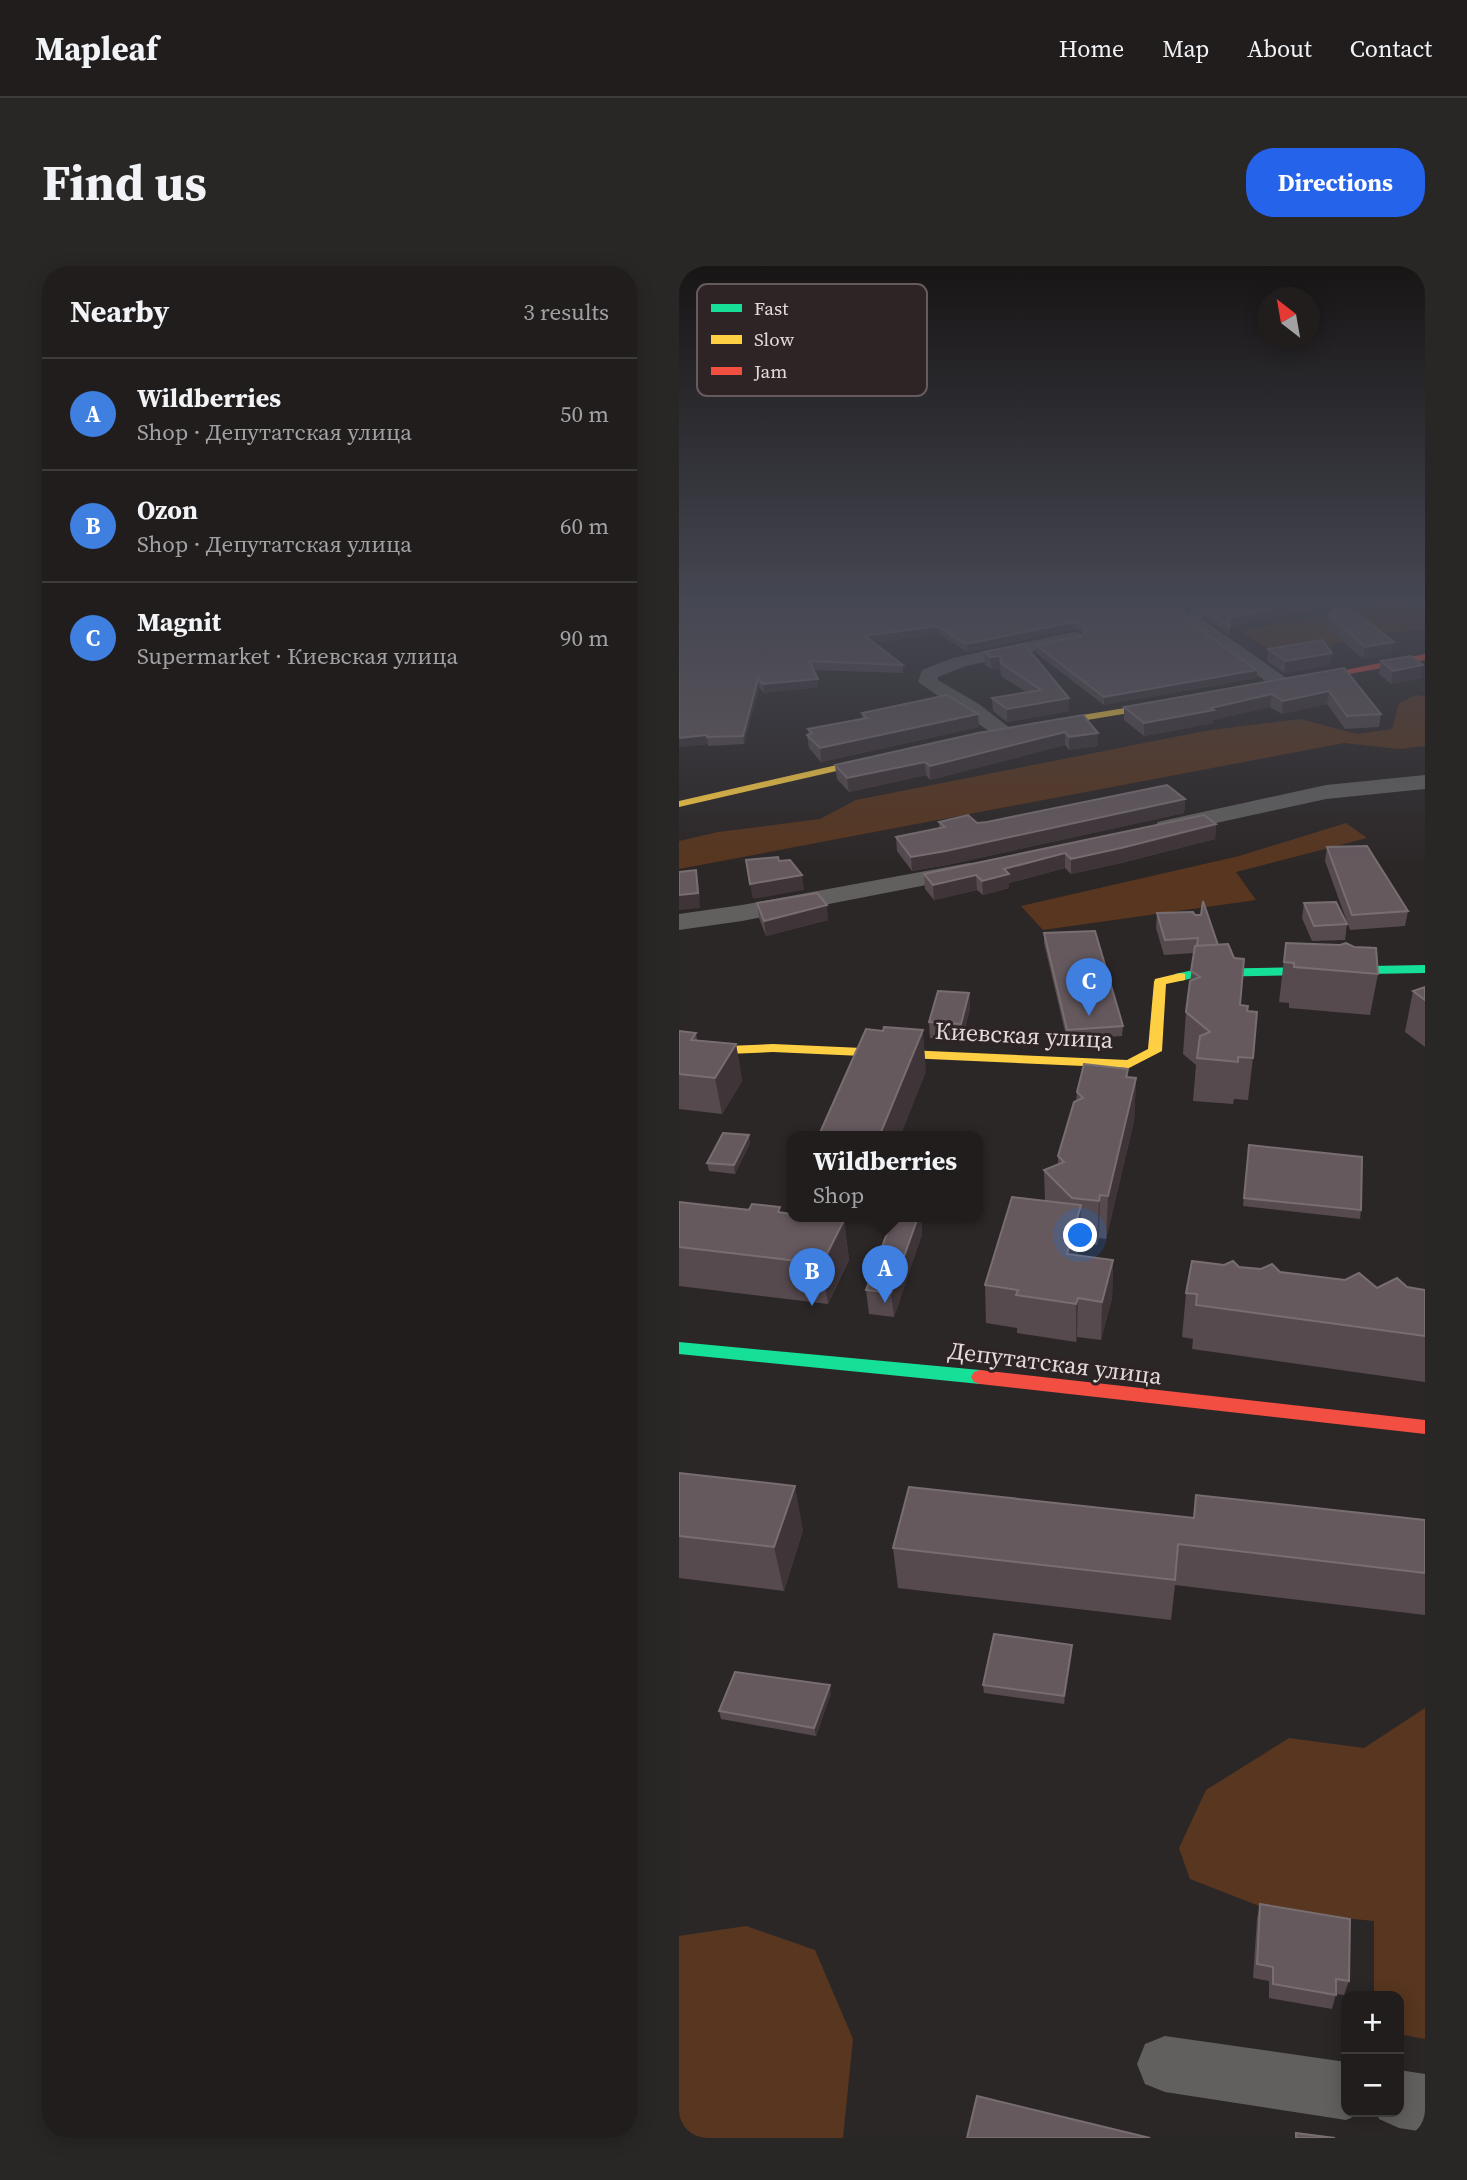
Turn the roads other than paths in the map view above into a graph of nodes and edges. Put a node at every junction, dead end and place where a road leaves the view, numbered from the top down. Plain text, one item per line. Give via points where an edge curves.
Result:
1 (942, 690) edge
2 (1190, 700) edge
3 (1003, 732) junction
4 (978, 737) edge
5 (900, 754) edge
6 (1425, 782) edge
7 (679, 804) edge
8 (1150, 830) edge
9 (987, 866) edge
10 (679, 922) edge
11 (1425, 969) edge
12 (679, 1052) edge
13 (679, 1348) edge
14 (1425, 1427) edge
15 (1165, 2064) dead end
16 (1341, 2090) edge
17 (1404, 2100) edge
18 (1425, 2102) edge

1 - 3 street
2 - 3 street
3 - 4 street
5 - 7 street
6 - 8 street via 1326,792
9 - 10 street
11 - 12 street, Киевская улица via 1198,973 1160,982 1155,1051 1129,1063 773,1048
13 - 14 street, Депутатская улица
15 - 16 street
17 - 18 street

